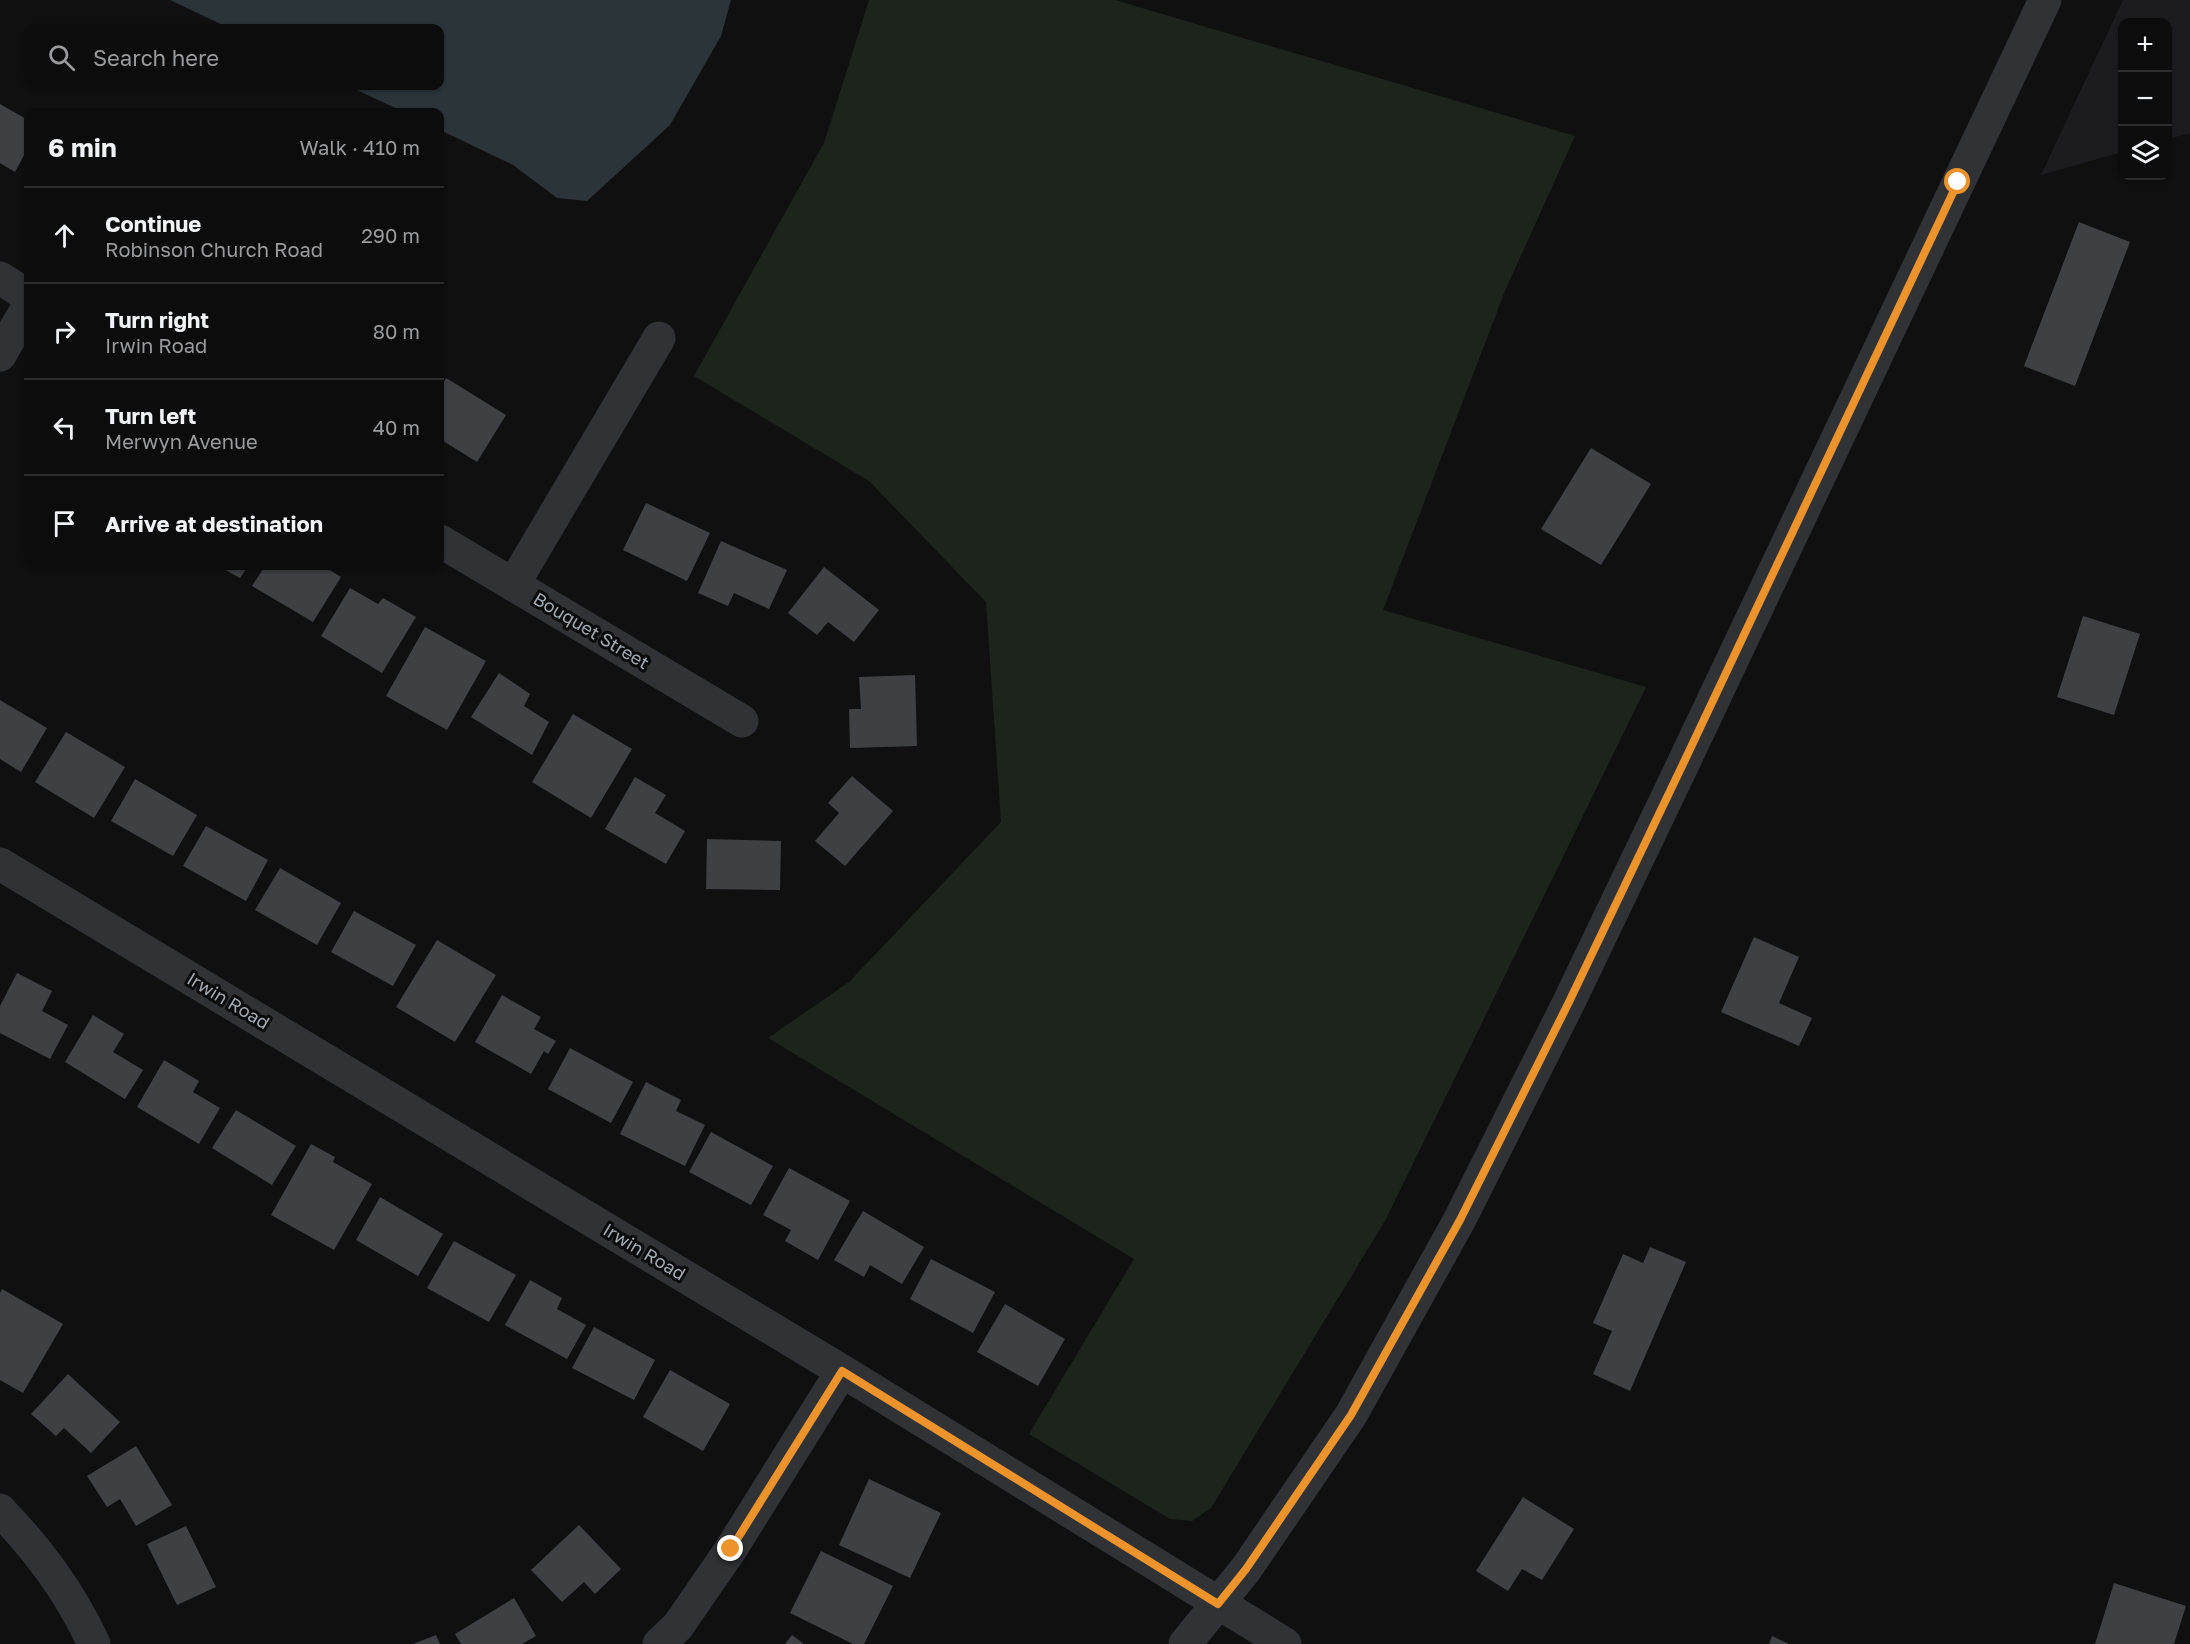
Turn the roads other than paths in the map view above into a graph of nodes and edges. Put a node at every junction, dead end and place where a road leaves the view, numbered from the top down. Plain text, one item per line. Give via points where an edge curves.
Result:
1 (2045, 0) edge
2 (0, 278) edge
3 (24, 293) edge
4 (24, 314) edge
5 (659, 338) dead end
6 (0, 356) edge
7 (444, 543) edge
8 (513, 585) junction
9 (742, 721) dead end
10 (0, 864) edge
11 (842, 1371) junction
12 (0, 1510) edge
13 (1218, 1604) junction
14 (94, 1644) edge
15 (659, 1644) edge
16 (1185, 1644) edge
17 (1285, 1644) edge

1 - 13 street via 1568,1004 1460,1220 1351,1415
2 - 3 street
4 - 6 street
5 - 8 street
7 - 8 street, Bouquet Street
8 - 9 street, Bouquet Street
10 - 11 street, Irwin Road
11 - 13 street, Irwin Road
11 - 15 street via 731,1549 678,1626
12 - 14 street via 63,1585
13 - 16 street
13 - 17 street, Irwin Road

